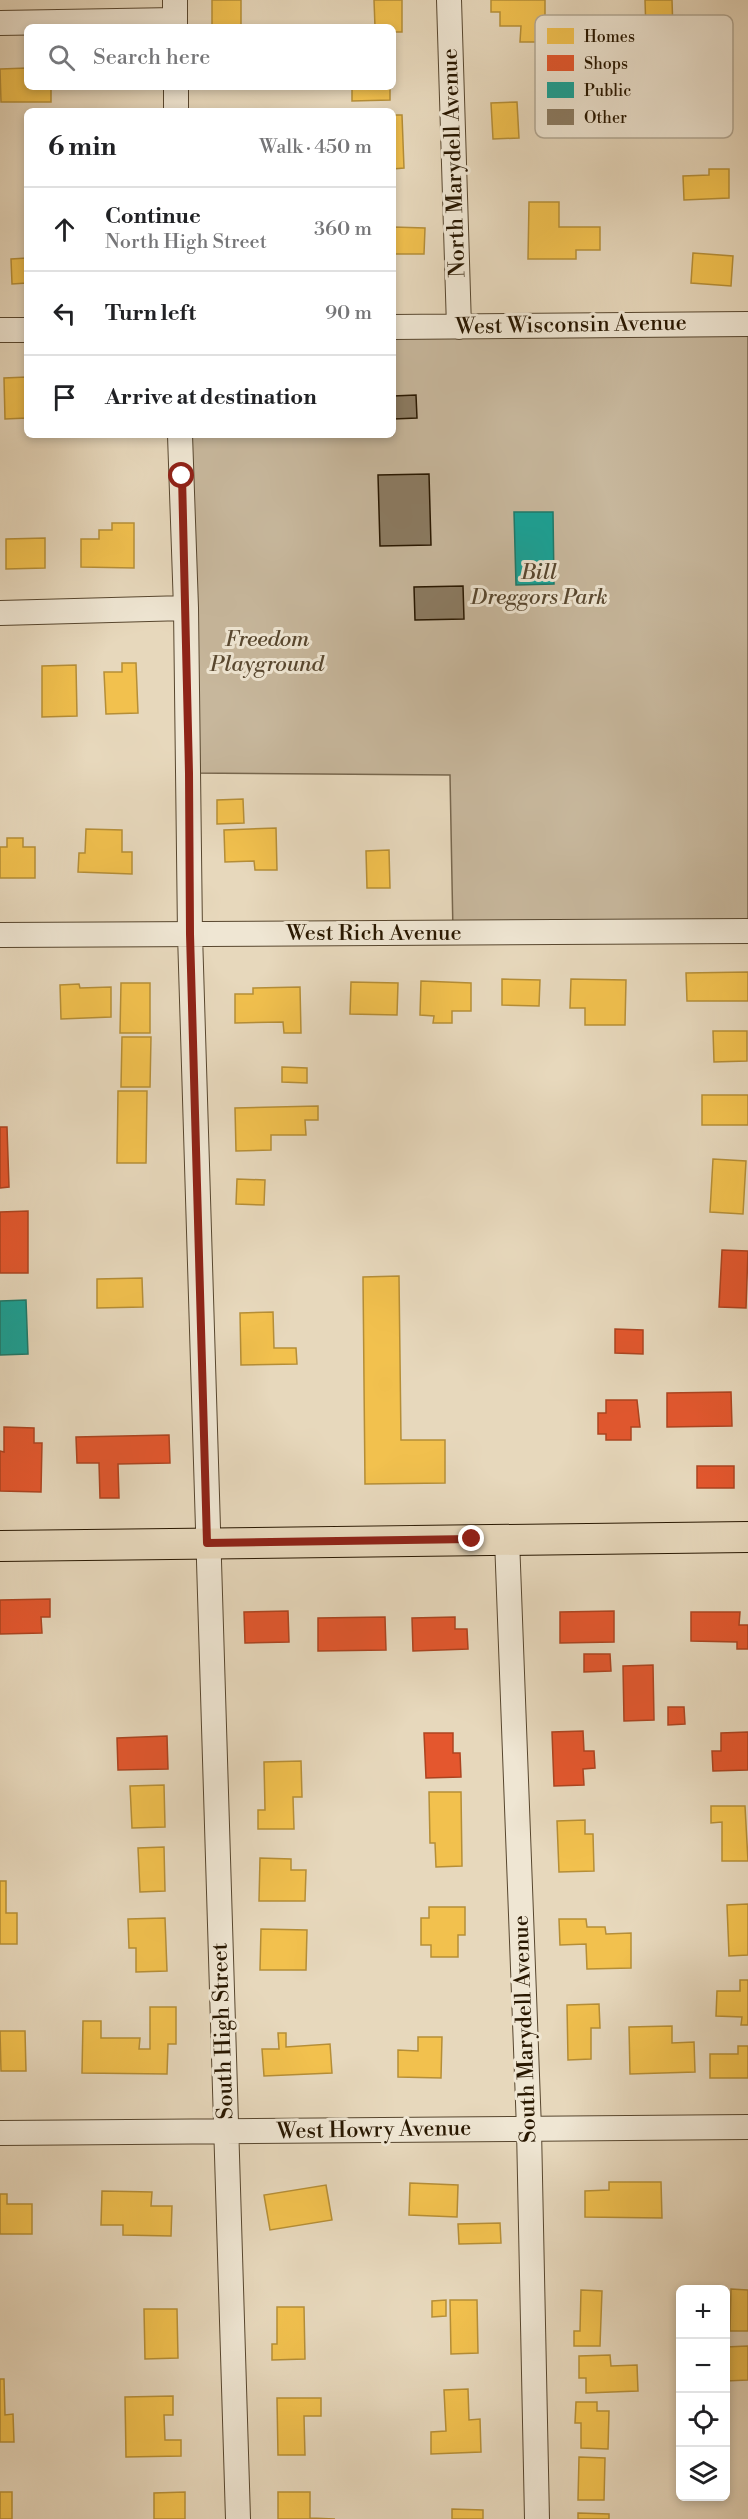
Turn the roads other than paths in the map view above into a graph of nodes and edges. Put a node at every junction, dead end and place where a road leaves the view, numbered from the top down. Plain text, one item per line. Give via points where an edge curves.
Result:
1 (449, 0) edge
2 (175, 16) edge
3 (0, 23) edge
4 (176, 90) edge
5 (176, 108) edge
6 (748, 324) edge
7 (396, 327) edge
8 (459, 327) junction
9 (0, 330) edge
10 (24, 330) edge
11 (180, 438) edge
12 (186, 608) junction
13 (0, 613) edge
14 (748, 931) edge
15 (190, 934) junction
16 (0, 935) edge
17 (748, 1537) edge
18 (507, 1539) junction
19 (207, 1543) junction
20 (0, 1545) edge
21 (748, 2127) edge
22 (529, 2129) junction
23 (227, 2131) junction
24 (0, 2133) edge
25 (238, 2519) edge
26 (537, 2519) edge

1 - 8 street, North Marydell Avenue
2 - 3 street
4 - 5 street
6 - 8 street, West Wisconsin Avenue
7 - 8 street, West Wisconsin Avenue
9 - 10 street
11 - 12 street, South High Street
12 - 13 street
12 - 15 street, South High Street
14 - 15 street, West Rich Avenue
15 - 16 street, West Rich Avenue
15 - 19 street, South High Street
17 - 18 main road
18 - 19 main road
18 - 22 street, South Marydell Avenue
19 - 20 main road
19 - 23 street, South High Street
21 - 22 street, West Howry Avenue
22 - 23 street, West Howry Avenue
22 - 26 street, South Marydell Avenue
23 - 24 street, West Howry Avenue
23 - 25 street, South High Street

